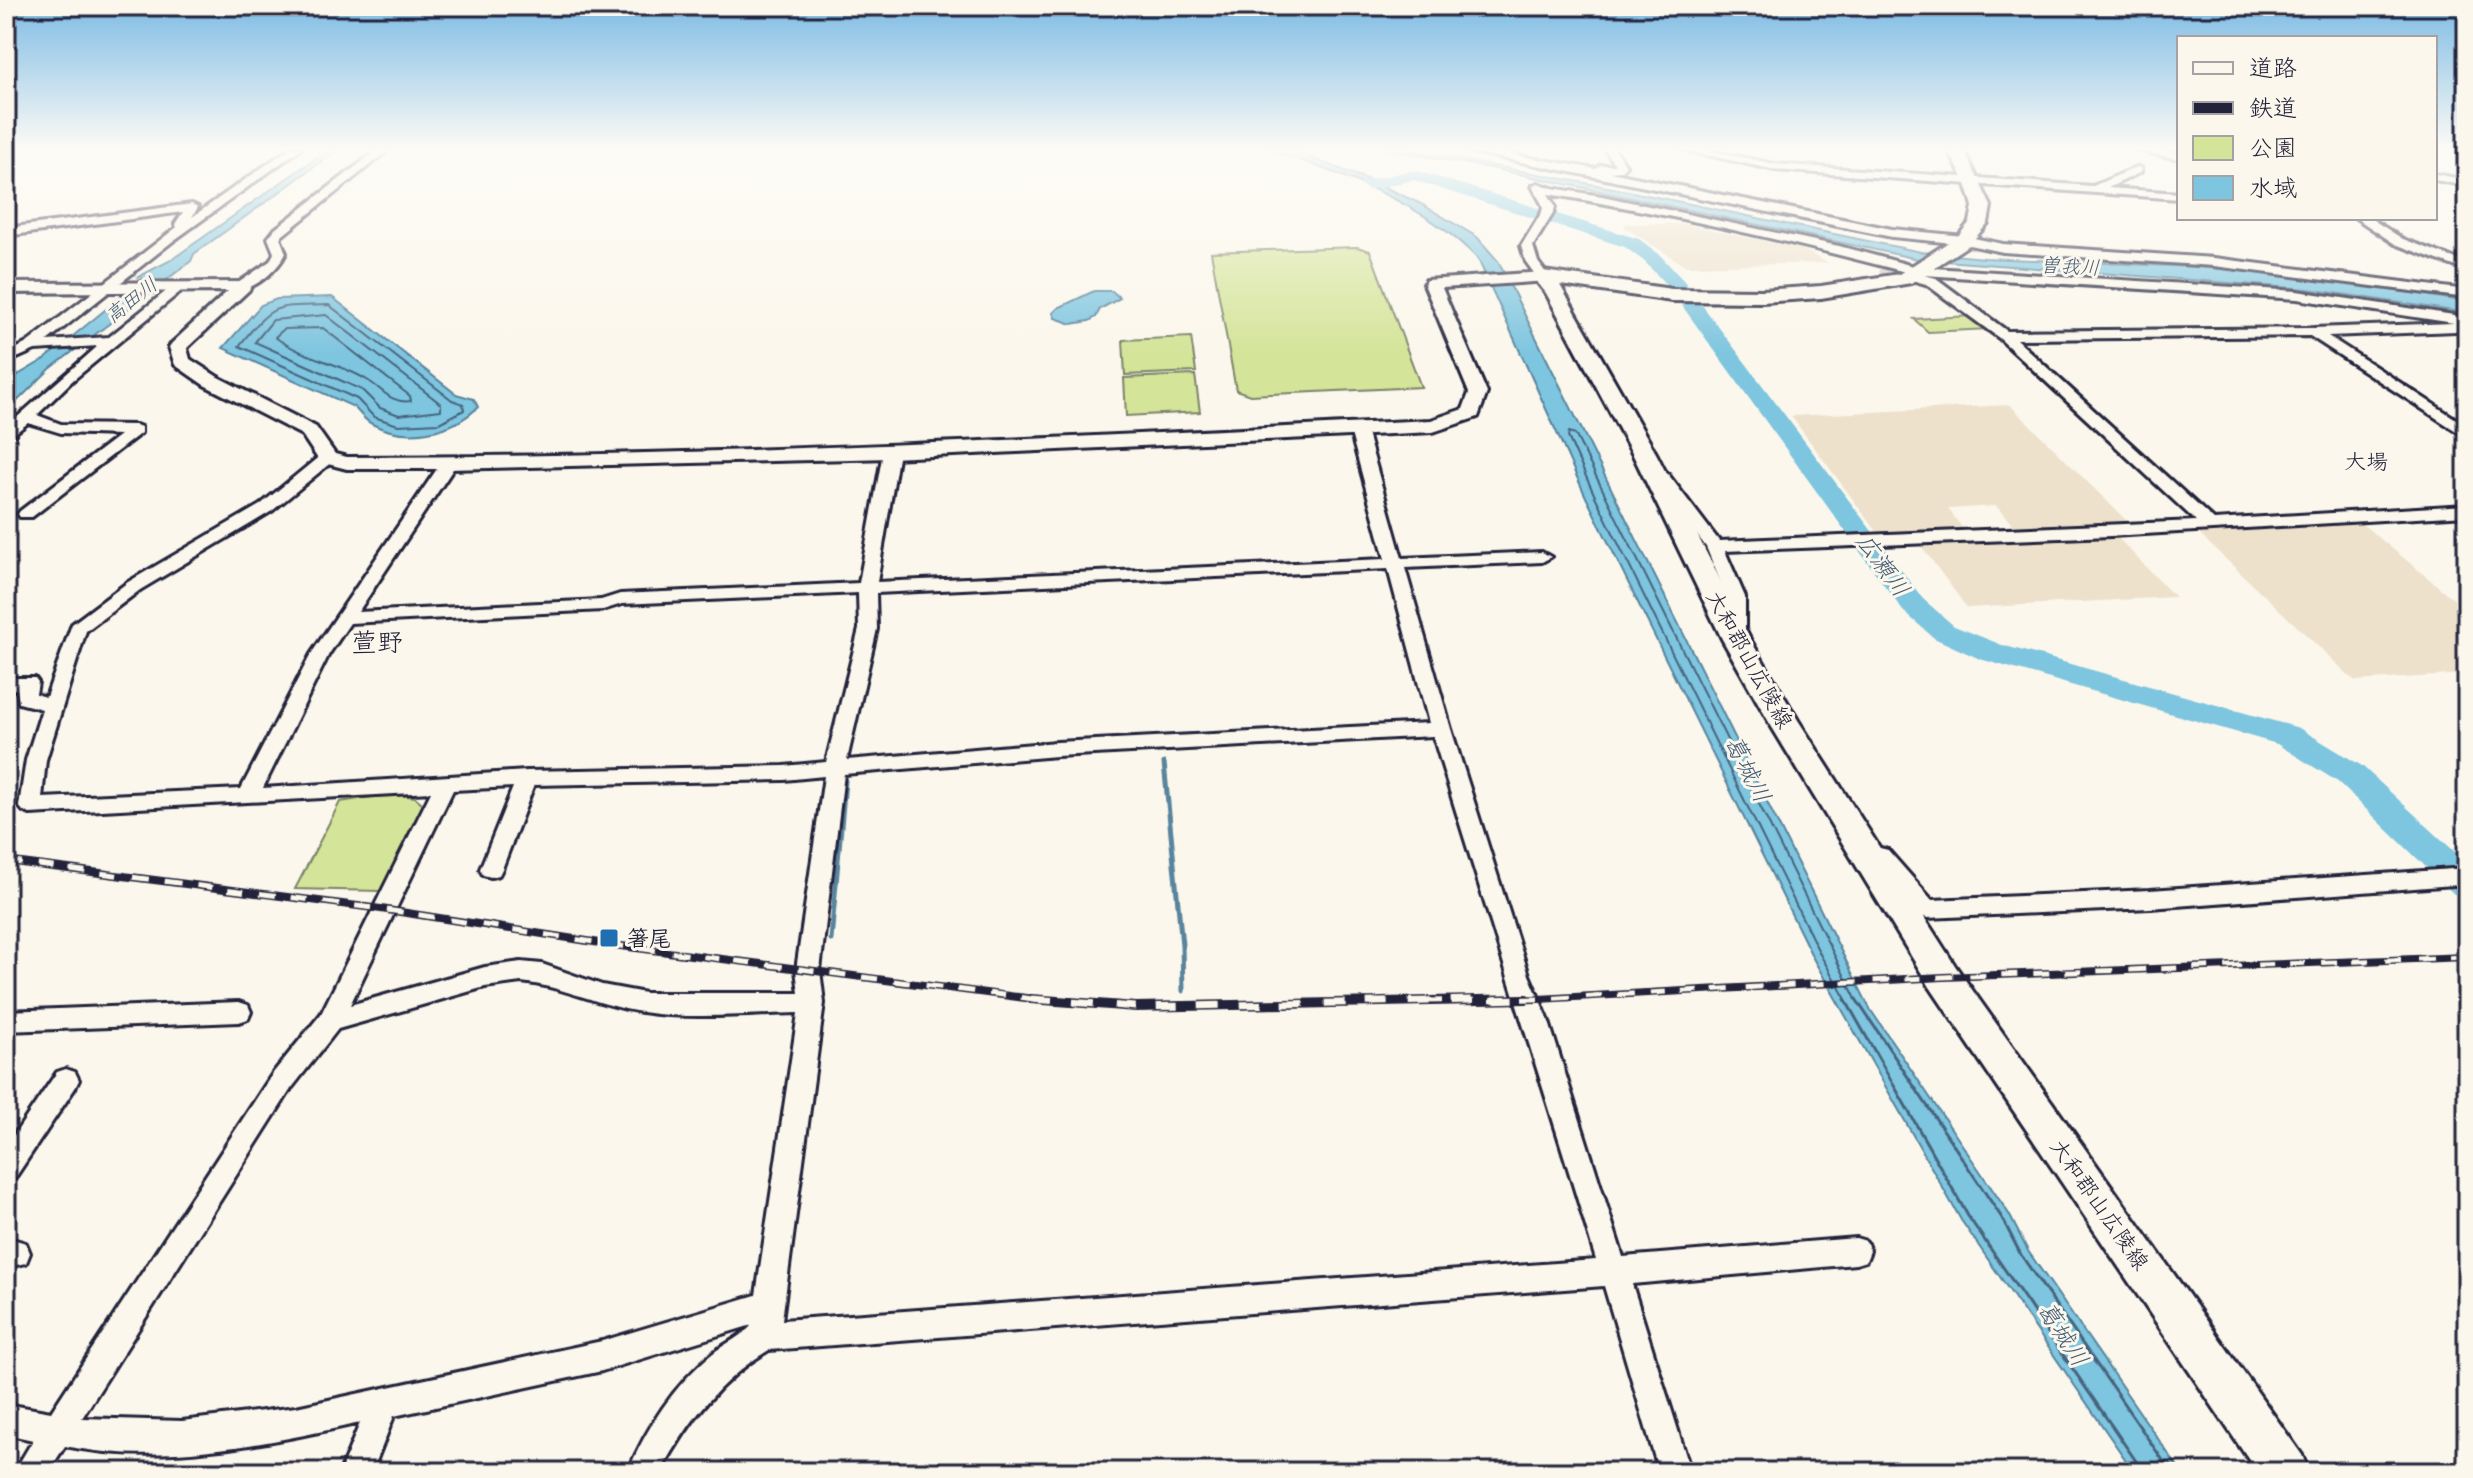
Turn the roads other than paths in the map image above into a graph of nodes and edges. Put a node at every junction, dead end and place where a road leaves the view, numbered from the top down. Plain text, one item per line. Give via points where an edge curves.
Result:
1 (118, 217) edge
2 (185, 217) edge
3 (199, 217) edge
4 (298, 217) edge
5 (1545, 217) edge
6 (1685, 217) edge
7 (1813, 217) edge
8 (1980, 217) edge
9 (2364, 220) edge
10 (6, 232) edge
11 (169, 238) junction
12 (1960, 242) junction
13 (1834, 249) junction
14 (1881, 267) tunnel mouth
15 (2467, 267) edge
16 (1917, 272) junction
17 (1537, 278) junction
18 (243, 286) junction
19 (175, 287) junction
20 (6, 288) edge
21 (108, 289) junction
22 (2467, 294) edge
23 (2467, 324) edge
24 (2313, 332) junction
25 (2004, 335) junction
26 (105, 342) junction
27 (37, 345) junction
28 (6, 359) edge
29 (28, 415) junction
30 (1358, 430) junction
31 (2467, 433) edge
32 (6, 435) edge
33 (891, 452) junction
34 (1645, 455) junction
35 (327, 458) junction
36 (449, 463) junction
37 (2467, 510) edge
38 (26, 514) dead end
39 (2211, 526) junction
40 (1714, 546) junction
41 (1542, 557) dead end
42 (1396, 564) junction
43 (867, 589) junction
44 (346, 618) junction
45 (1736, 639) junction
46 (6, 684) edge
47 (55, 706) junction
48 (1441, 729) junction
49 (835, 768) junction
50 (527, 778) junction
51 (445, 785) junction
52 (248, 796) junction
53 (1841, 814) junction
54 (491, 869) dead end
55 (2456, 876) edge
56 (812, 1003) junction
57 (239, 1012) dead end
58 (6, 1021) edge
59 (330, 1021) junction
60 (66, 1080) dead end
61 (6, 1169) edge
62 (1856, 1251) dead end
63 (1613, 1272) junction
64 (769, 1305) junction
65 (765, 1336) junction
66 (383, 1406) junction
67 (6, 1419) edge
68 (58, 1429) junction
69 (30, 1472) edge
70 (356, 1472) edge
71 (644, 1472) edge
72 (1675, 1472) edge
73 (2285, 1472) edge

1 - 10 street
2 - 11 street
3 - 11 street
4 - 18 street via 274,238 280,253 275,263
5 - 17 street via 1527,246
6 - 13 street
7 - 12 street
8 - 12 main road
9 - 15 street via 2384,236
11 - 21 street
12 - 16 main road
12 - 22 street via 2301,271
13 - 14 street
13 - 16 street
16 - 17 main road via 1871,286 1821,292 1702,295
16 - 23 street via 2282,294 2379,305
16 - 25 street
17 - 30 street via 1432,284 1478,393 1471,413 1433,426
17 - 34 main road, 大和郡山広陵線 via 1555,291
18 - 19 street
18 - 35 street via 178,347 181,361 309,431
19 - 21 street
19 - 26 street
20 - 21 street
21 - 27 street
23 - 24 street
24 - 25 street
24 - 31 street
25 - 39 street
26 - 27 street
26 - 29 street
27 - 28 street
29 - 32 street
29 - 38 street via 46,429 136,430
30 - 33 street
30 - 42 street
33 - 36 street
33 - 43 street
34 - 40 street
34 - 45 main road, 大和郡山広陵線
35 - 36 street via 347,463
35 - 47 street via 266,508 85,620
36 - 44 street
37 - 39 street
39 - 40 street
40 - 45 street via 1736,597
41 - 42 street
42 - 43 street
42 - 48 street
43 - 44 street
43 - 49 street via 868,629
44 - 52 street via 320,654
45 - 53 main road, 大和郡山広陵線
46 - 47 street via 28,682 26,698
47 - 52 street via 36,760 30,806
48 - 49 street via 1057,749
48 - 63 street
49 - 50 street
49 - 56 street via 808,970
50 - 51 street
50 - 54 street
51 - 52 street
51 - 59 street
53 - 55 street via 1927,909
53 - 73 main road, 大和郡山広陵線 via 1943,977
56 - 59 street via 645,1003 521,972 485,977
56 - 64 street
57 - 58 street
59 - 68 street via 282,1081
60 - 61 street
62 - 63 street
63 - 65 street
63 - 72 street
64 - 65 street
64 - 66 street via 602,1356
65 - 71 street via 710,1372
66 - 68 street via 182,1437
66 - 70 street
67 - 68 street
68 - 69 street

